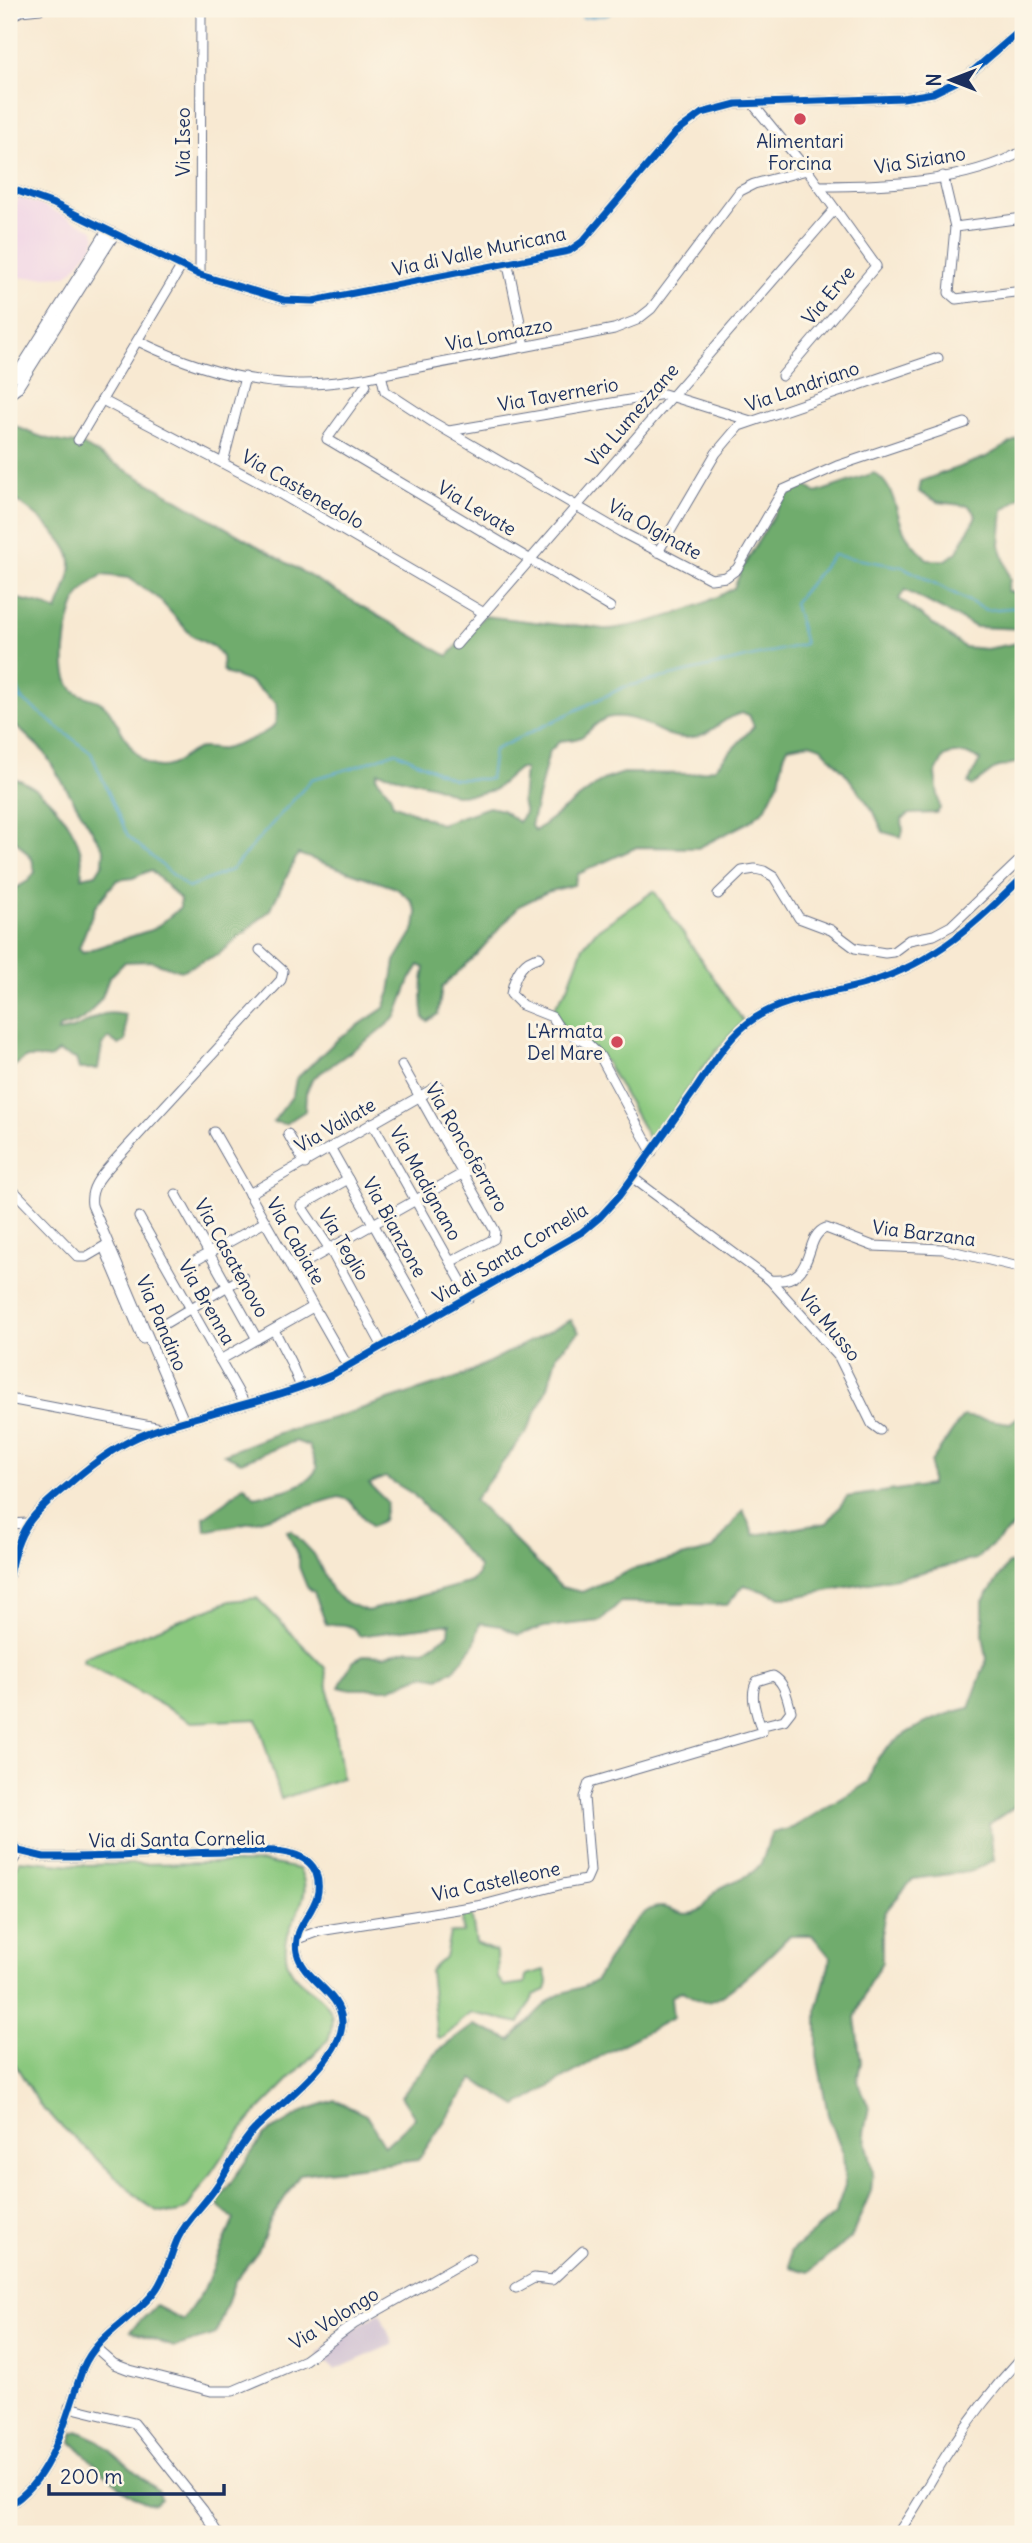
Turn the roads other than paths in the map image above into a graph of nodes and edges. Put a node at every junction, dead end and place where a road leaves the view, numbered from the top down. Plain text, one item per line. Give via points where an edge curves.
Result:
1 (40, 9) edge
2 (201, 9) edge
3 (9, 17) edge
4 (1021, 33) edge
5 (752, 103) junction
6 (1023, 151) edge
7 (807, 170) junction
8 (943, 176) junction
9 (10, 186) edge
10 (818, 186) junction
11 (835, 209) junction
12 (1023, 218) edge
13 (955, 227) junction
14 (111, 233) junction
15 (508, 265) junction
16 (181, 267) junction
17 (200, 275) junction
18 (1023, 291) edge
19 (138, 341) junction
20 (525, 346) junction
21 (938, 358) dead end
22 (382, 374) junction
23 (782, 376) dead end
24 (245, 377) junction
25 (9, 378) edge
26 (334, 382) junction
27 (366, 385) junction
28 (385, 391) junction
29 (9, 395) edge
30 (673, 395) junction
31 (102, 400) junction
32 (751, 421) junction
33 (965, 423) dead end
34 (449, 431) junction
35 (78, 440) dead end
36 (223, 463) junction
37 (577, 506) junction
38 (658, 552) junction
39 (529, 561) junction
40 (610, 607) dead end
41 (484, 613) junction
42 (456, 645) dead end
43 (1023, 862) edge
44 (1023, 877) edge
45 (718, 894) dead end
46 (260, 950) dead end
47 (539, 957) dead end
48 (401, 1065) dead end
49 (438, 1086) dead end
50 (418, 1097) junction
51 (372, 1123) junction
52 (214, 1132) dead end
53 (288, 1134) dead end
54 (331, 1149) junction
55 (652, 1152) junction
56 (305, 1164) junction
57 (477, 1166) dead end
58 (462, 1174) junction
59 (633, 1178) junction
60 (348, 1179) junction
61 (9, 1186) edge
62 (176, 1194) dead end
63 (249, 1194) junction
64 (416, 1200) junction
65 (139, 1217) dead end
66 (264, 1222) junction
67 (373, 1224) junction
68 (107, 1245) junction
69 (330, 1249) junction
70 (208, 1252) junction
71 (450, 1262) junction
72 (191, 1263) dead end
73 (1023, 1268) edge
74 (292, 1270) junction
75 (243, 1277) dead end
76 (770, 1280) junction
77 (228, 1287) junction
78 (470, 1297) junction
79 (313, 1307) junction
80 (191, 1308) junction
81 (428, 1321) junction
82 (166, 1323) dead end
83 (274, 1329) junction
84 (257, 1339) junction
85 (383, 1347) junction
86 (220, 1360) junction
87 (348, 1367) junction
88 (301, 1388) junction
89 (9, 1399) edge
90 (245, 1404) junction
91 (181, 1422) junction
92 (163, 1428) junction
93 (880, 1430) dead end
94 (27, 1523) junction
95 (9, 1524) edge
96 (9, 1576) edge
97 (760, 1726) junction
98 (9, 1838) edge
99 (9, 1845) edge
100 (19, 1851) junction
101 (9, 1868) edge
102 (297, 1939) junction
103 (583, 2252) dead end
104 (470, 2258) dead end
105 (516, 2288) dead end
106 (96, 2348) junction
107 (1023, 2356) edge
108 (69, 2407) junction
109 (9, 2505) edge
110 (218, 2534) edge
111 (897, 2534) edge

1 - 3 street
2 - 17 street, Via Iseo
4 - 5 street, Via di Valle Muricana via 966,77 933,93
5 - 7 street, Via Erve
5 - 15 street, Via di Valle Muricana via 715,107 681,127 576,248
6 - 8 street, Via Siziano via 1005,162
7 - 10 street, Via Erve
7 - 20 street, Via Lomazzo via 740,191 665,293 637,320 614,329
8 - 10 street, Via Siziano via 879,186
8 - 13 street
9 - 14 street, Via di Valle Muricana
10 - 11 street, Via Erve
11 - 23 street, Via Erve via 876,265
11 - 30 street, Via Lumezzane
12 - 13 street
13 - 18 street via 951,297
14 - 16 street, Via di Valle Muricana
14 - 25 street via 15,377
14 - 29 street via 17,389
15 - 17 street, Via di Valle Muricana via 306,302
15 - 20 street
16 - 17 street, Via di Valle Muricana
16 - 19 street
19 - 24 street, Via Lomazzo via 180,360
19 - 31 street
20 - 22 street, Via Lomazzo
21 - 32 street, Via Landriano
22 - 26 street, Via Lomazzo
22 - 28 street
24 - 26 street, Via Lomazzo via 295,384
24 - 36 street
26 - 27 street, Via Olginate
27 - 28 street, Via Olginate
27 - 39 street, Via Levate via 327,439
28 - 34 street, Via Olginate
30 - 32 street
30 - 34 street, Via Tavernerio
30 - 37 street, Via Lumezzane
31 - 35 street
31 - 36 street, Via Castenedolo
32 - 38 street, Via Landriano via 739,426 716,453
33 - 38 street, Via Olginate via 837,466 783,490 737,569 726,577 700,575
34 - 37 street, Via Olginate
36 - 41 street, Via Castenedolo
37 - 38 street, Via Olginate
37 - 39 street, Via Lumezzane
39 - 40 street, Via Levate
39 - 41 street, Via Lumezzane
41 - 42 street, Via Lumezzane
43 - 45 street via 951,926 885,953 855,948 831,930 799,918 774,877 764,871 742,871
44 - 55 street, Via di Santa Cornelia via 959,938 919,963 869,983 790,1001 754,1018 722,1051
46 - 68 street, Via Pandino via 283,971 281,979 94,1187 92,1205
47 - 55 street via 520,970 511,994 552,1017 559,1028 589,1044 600,1056
48 - 50 street, Via Roncoferraro
49 - 50 street, Via Vailate
50 - 51 street, Via Vailate
50 - 58 street, Via Roncoferraro
51 - 54 street, Via Vailate
51 - 64 street, Via Madignano
52 - 63 street, Via Cabiate
53 - 56 street
54 - 56 street, Via Vailate
54 - 60 street, Via Bianzone
55 - 59 street, Via di Santa Cornelia
56 - 63 street, Via Vailate
57 - 58 street
58 - 64 street
58 - 71 street, Via Roncoferraro via 496,1235
59 - 76 street
59 - 78 street, Via di Santa Cornelia via 582,1232
60 - 67 street, Via Bianzone
60 - 69 street, Via Teglio via 301,1206
61 - 68 street via 78,1256
62 - 70 street, Via Casatenovo
63 - 66 street, Via Cabiate
64 - 67 street
64 - 71 street, Via Madignano
65 - 80 street, Via Brenna
66 - 70 street
66 - 74 street, Via Cabiate
67 - 69 street
67 - 81 street, Via Bianzone
68 - 91 street, Via Pandino
69 - 74 street
69 - 85 street, Via Teglio
70 - 72 street
70 - 77 street, Via Casatenovo
71 - 78 street, Via Madignano
73 - 76 street, Via Barzana via 943,1249 873,1246 826,1228 818,1233 797,1274
74 - 79 street, Via Cabiate
75 - 77 street
76 - 93 street, Via Musso via 839,1357 872,1424
77 - 80 street
77 - 84 street, Via Casatenovo
78 - 81 street, Via di Santa Cornelia
79 - 83 street, Via Casatenovo
79 - 87 street, Via Cabiate
80 - 82 street
80 - 86 street, Via Brenna
81 - 85 street, Via di Santa Cornelia
83 - 84 street, Via Casatenovo
83 - 88 street
84 - 86 street, Via Casatenovo
85 - 87 street, Via di Santa Cornelia
86 - 90 street, Via Brenna
87 - 88 street, Via di Santa Cornelia
88 - 90 street, Via di Santa Cornelia
89 - 92 street
90 - 91 street, Via di Santa Cornelia
91 - 92 street, Via di Santa Cornelia
92 - 94 street, Via di Santa Cornelia via 125,1443 81,1474
94 - 95 street
94 - 96 street, Via di Santa Cornelia
97 - 97 street, Via Castelleone via 753,1687 773,1676 783,1686 791,1711 784,1720
97 - 102 street, Via Castelleone via 762,1732 589,1783 584,1794 587,1879 482,1905 319,1931
98 - 100 street
99 - 100 street, Via di Santa Cornelia
100 - 101 street
100 - 102 street, Via di Santa Cornelia via 44,1857 294,1854 311,1865 318,1891
102 - 106 street via 300,1962 339,2009 342,2025 338,2040 304,2084 243,2143 180,2234 155,2291
103 - 105 street via 552,2280 534,2278
104 - 106 street, Via Volongo via 354,2324 305,2360 233,2392 211,2391 130,2370 114,2364
106 - 108 street via 85,2363
107 - 111 street via 947,2453
108 - 109 street via 42,2473 28,2492
108 - 110 street via 134,2423

